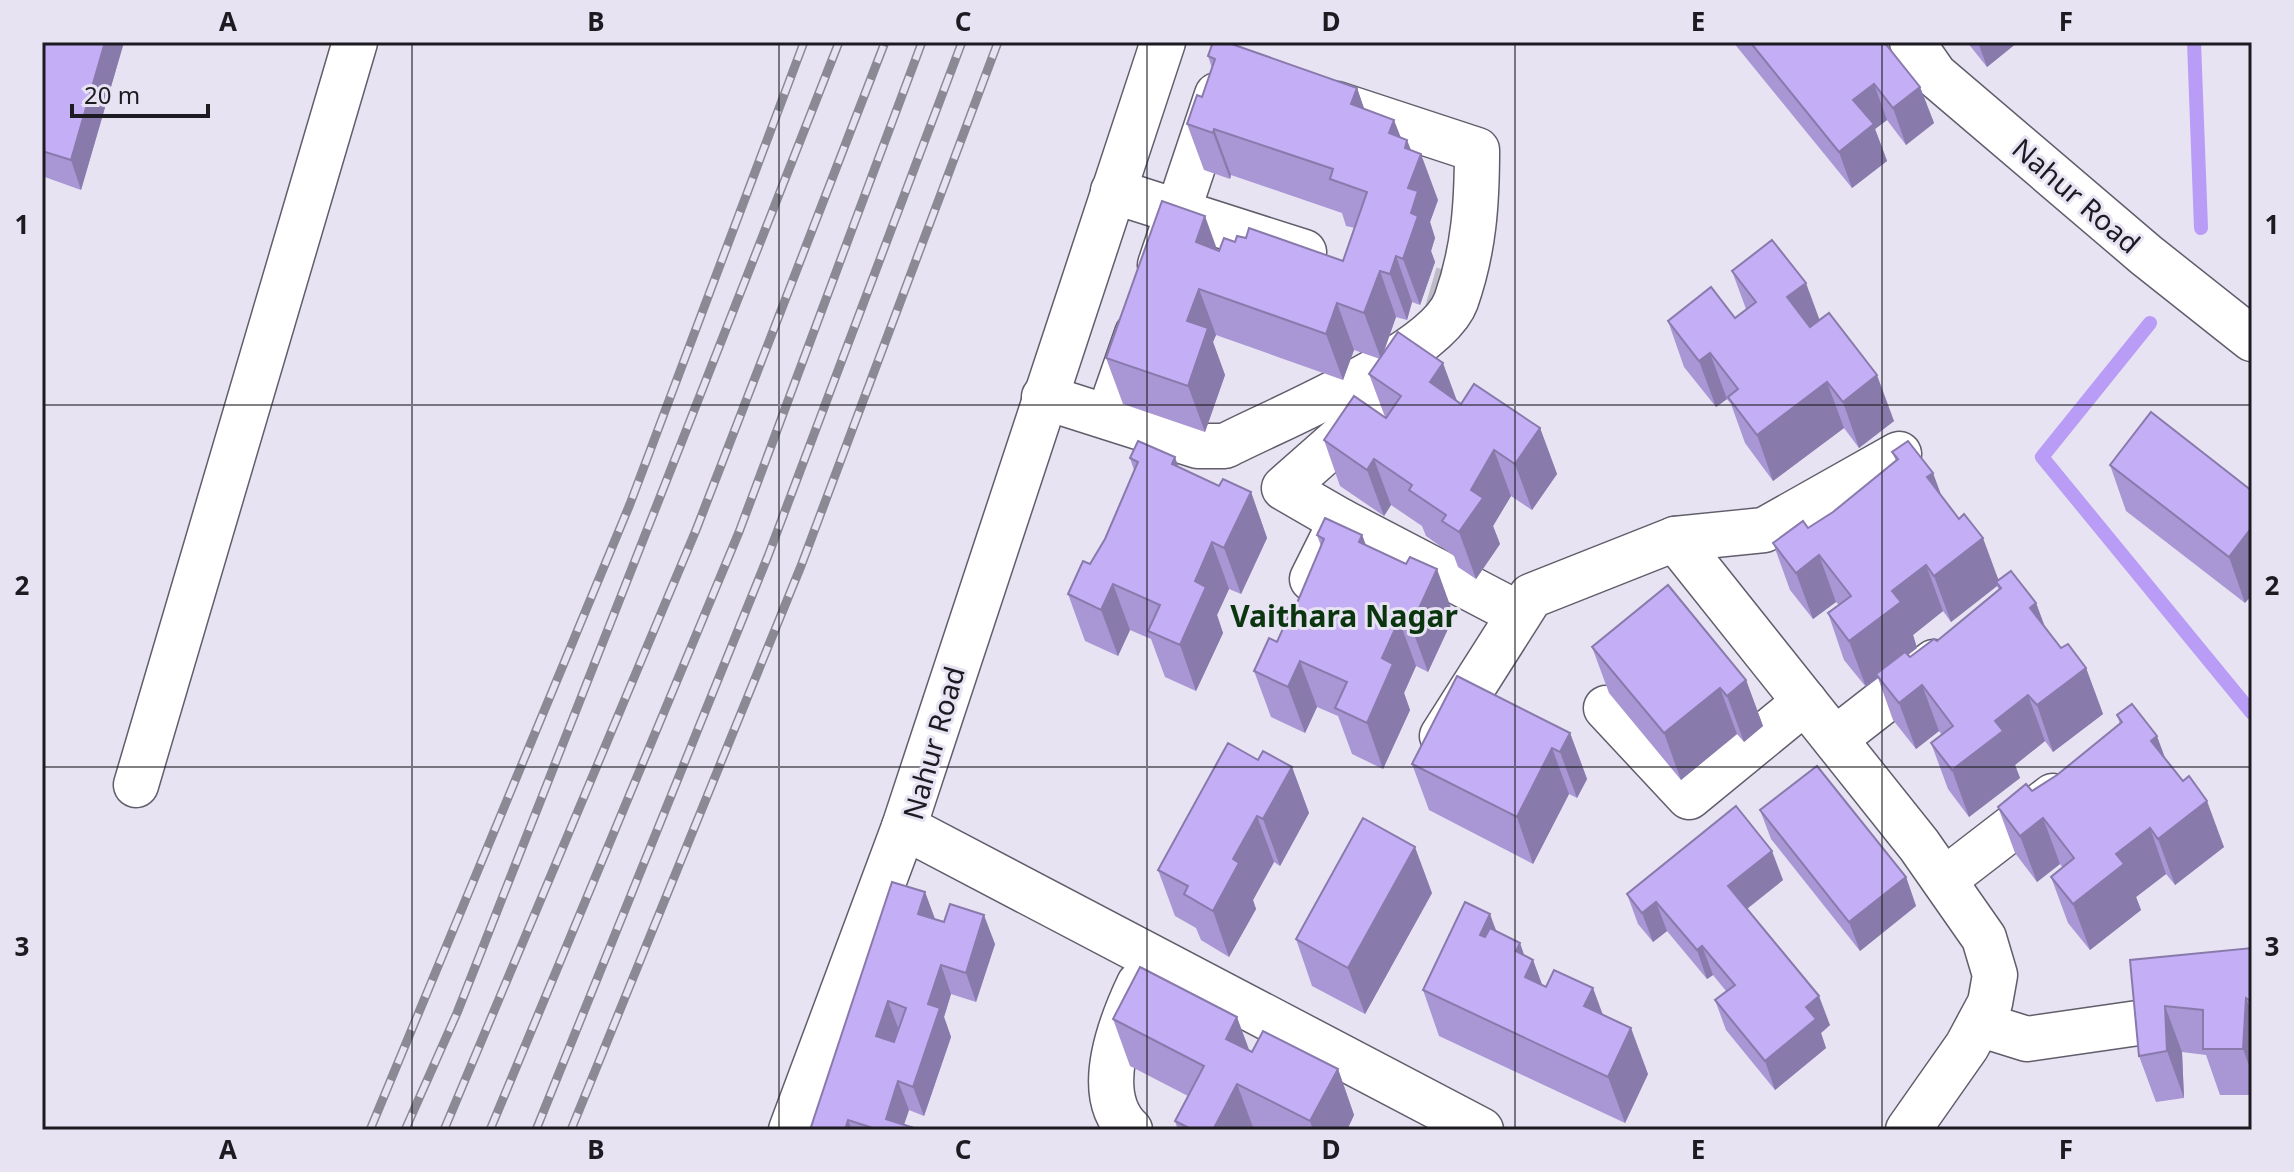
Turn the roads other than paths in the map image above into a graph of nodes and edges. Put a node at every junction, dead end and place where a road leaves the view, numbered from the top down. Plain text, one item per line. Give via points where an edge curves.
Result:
1 (355, 42) edge
2 (1163, 42) edge
3 (1912, 42) edge
4 (1256, 78) edge
5 (1300, 92) edge
6 (1113, 191) junction
7 (1178, 213) junction
8 (1348, 265) tunnel mouth
9 (2252, 339) edge
10 (1044, 397) junction
11 (1386, 398) edge
12 (1108, 417) junction
13 (1899, 454) edge
14 (1341, 521) junction
15 (1675, 539) junction
16 (1519, 614) junction
17 (1294, 617) edge
18 (1971, 633) edge
19 (1805, 702) junction
20 (1606, 708) edge
21 (1835, 739) junction
22 (1428, 760) edge
23 (2090, 768) edge
24 (136, 785) dead end
25 (904, 827) junction
26 (1944, 880) junction
27 (1152, 959) junction
28 (2252, 984) edge
29 (1979, 1024) junction
30 (791, 1130) edge
31 (1130, 1130) edge
32 (1481, 1130) edge
33 (1908, 1130) edge

1 - 24 street
2 - 6 street, Nahur Road
3 - 9 street, Nahur Road via 1935,75
4 - 7 street via 1226,68
5 - 12 street via 1477,150 1477,220 1447,293 1440,326 1408,352 1225,446 1198,446
6 - 7 street
6 - 10 street, Nahur Road
7 - 8 street
7 - 12 street
10 - 12 street
10 - 25 street, Nahur Road
11 - 14 street via 1284,488
13 - 15 street via 1764,530
14 - 16 street
14 - 17 street
15 - 16 street via 1531,596
15 - 19 street
16 - 22 street
18 - 21 street
19 - 20 street via 1689,797
19 - 21 street
21 - 26 street
23 - 26 street
25 - 27 street, Nahur Road
25 - 30 street
26 - 29 street via 1984,938 1995,975
27 - 31 street via 1123,1018 1110,1090 1119,1120
27 - 32 street, Nahur Road
28 - 29 street via 2138,1023 2102,1029 2027,1039
29 - 33 street

